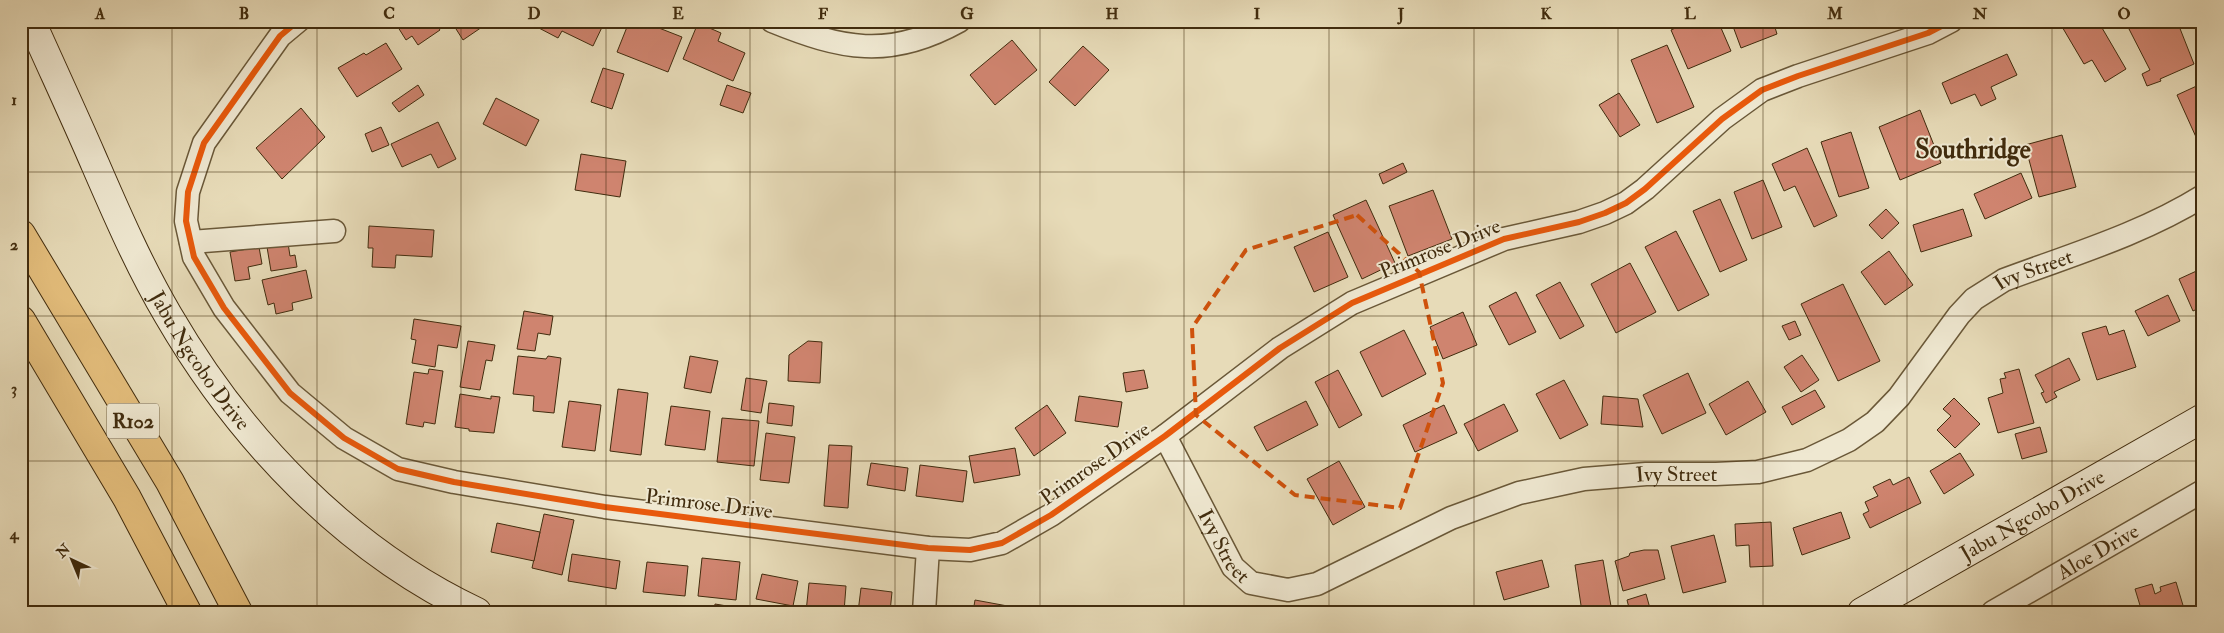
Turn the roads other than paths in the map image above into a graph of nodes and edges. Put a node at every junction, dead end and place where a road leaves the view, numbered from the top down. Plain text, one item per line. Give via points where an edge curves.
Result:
1 (31, 21) edge
2 (298, 21) edge
3 (772, 21) edge
4 (959, 21) edge
5 (1951, 21) edge
6 (2203, 196) edge
7 (334, 231) dead end
8 (21, 234) edge
9 (191, 242) junction
10 (21, 320) edge
11 (2203, 418) edge
12 (1165, 436) junction
13 (2203, 491) edge
14 (928, 548) junction
15 (187, 612) edge
16 (238, 612) edge
17 (477, 612) edge
18 (924, 612) edge
19 (1862, 612) edge
20 (1993, 612) edge

1 - 17 main road, Jabu Ngcobo Drive via 128,240 168,316 226,404 279,467 361,542
2 - 9 street, Primrose Drive via 280,36 204,143 188,192 186,221
3 - 4 street via 813,38 851,46 880,47 919,38
5 - 12 street, Primrose Drive via 1928,33 1762,90 1722,118 1645,189 1605,213 1504,239 1352,303 1280,348
6 - 12 street, Ivy Street via 2181,210 2134,231 1987,289 1959,315 1899,397 1874,422 1849,440 1807,460 1758,472 1646,474 1584,479 1519,493 1451,518 1318,584 1288,590 1250,584 1234,568
7 - 9 street
8 - 16 main road, R102 via 170,482
9 - 14 street, Primrose Drive via 194,257 224,308 290,393 344,438 398,469 454,482 605,507
10 - 15 main road, R102 via 126,498
11 - 19 main road, Jabu Ngcobo Drive
12 - 14 street, Primrose Drive via 1051,515 1002,543 970,550
13 - 20 street, Aloe Drive
14 - 18 street

